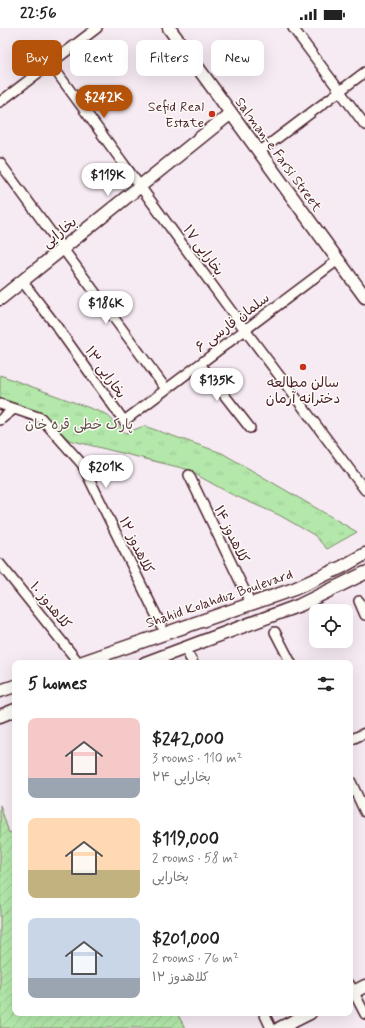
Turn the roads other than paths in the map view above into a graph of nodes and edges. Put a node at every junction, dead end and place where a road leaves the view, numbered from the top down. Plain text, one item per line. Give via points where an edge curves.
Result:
1 (97, 28) edge
2 (168, 28) edge
3 (293, 28) edge
4 (62, 54) edge
5 (365, 72) edge
6 (33, 76) edge
7 (60, 76) edge
8 (339, 91) junction
9 (0, 102) edge
10 (231, 114) junction
11 (365, 125) edge
12 (259, 152) junction
13 (0, 163) edge
14 (140, 186) junction
15 (63, 248) junction
16 (338, 260) junction
17 (22, 281) junction
18 (365, 297) edge
19 (0, 299) edge
20 (245, 330) junction
21 (200, 364) junction
22 (166, 389) junction
23 (0, 404) edge
24 (14, 409) junction
25 (0, 420) edge
26 (124, 421) joint
27 (250, 428) dead end
28 (189, 475) dead end
29 (365, 490) edge
30 (365, 554) edge
31 (0, 564) edge
32 (365, 573) edge
33 (359, 601) dead end
34 (250, 604) junction
35 (365, 615) edge
36 (161, 625) dead end
37 (275, 632) dead end
38 (78, 660) edge
39 (89, 660) edge
40 (153, 660) edge
41 (289, 660) edge
42 (12, 687) edge
43 (0, 691) edge
44 (12, 711) edge
45 (0, 716) edge
46 (365, 733) edge
47 (353, 739) edge
48 (353, 786) edge
49 (365, 812) edge
50 (365, 986) edge
51 (353, 989) edge
52 (353, 993) edge
53 (365, 1014) edge
54 (265, 1016) edge
55 (304, 1016) edge
56 (271, 1028) edge
57 (280, 1028) edge

1 - 4 street
2 - 10 street, Salman-e Farsi Street
3 - 8 street
5 - 8 street
6 - 9 street
7 - 14 street, بخارایی ۱۷
8 - 11 street
8 - 12 street
10 - 12 street, Salman-e Farsi Street
10 - 14 street, بخارایی
12 - 16 street, Salman-e Farsi Street
13 - 15 street
14 - 15 street, بخارایی
14 - 20 street, بخارایی ۱۷
15 - 17 street, بخارایی
15 - 22 street
16 - 18 street, Salman-e Farsi Street
16 - 20 street, سلمان فارسی ۶
17 - 19 street, بخارایی
17 - 26 street, بخارایی ۱۳
20 - 21 street, سلمان فارسی ۶
20 - 29 street, بخارایی ۱۷
21 - 22 street, سلمان فارسی ۶
21 - 27 street
22 - 26 street, سلمان فارسی ۶
23 - 24 street, کلاهدوز ۱۲
24 - 25 street
24 - 36 street, کلاهدوز ۱۲ via 41,418 82,464
28 - 34 street, کلاهدوز ۱۴
30 - 34 street, Shahid Kolahduz Boulevard via 294,589
31 - 38 street, کلاهدوز ۱۰
32 - 40 street via 300,605
33 - 35 street
34 - 39 street, Shahid Kolahduz Boulevard
37 - 41 street
42 - 43 street
44 - 45 street
46 - 47 street
48 - 49 street
50 - 51 street
52 - 53 street
54 - 56 street
55 - 57 street

